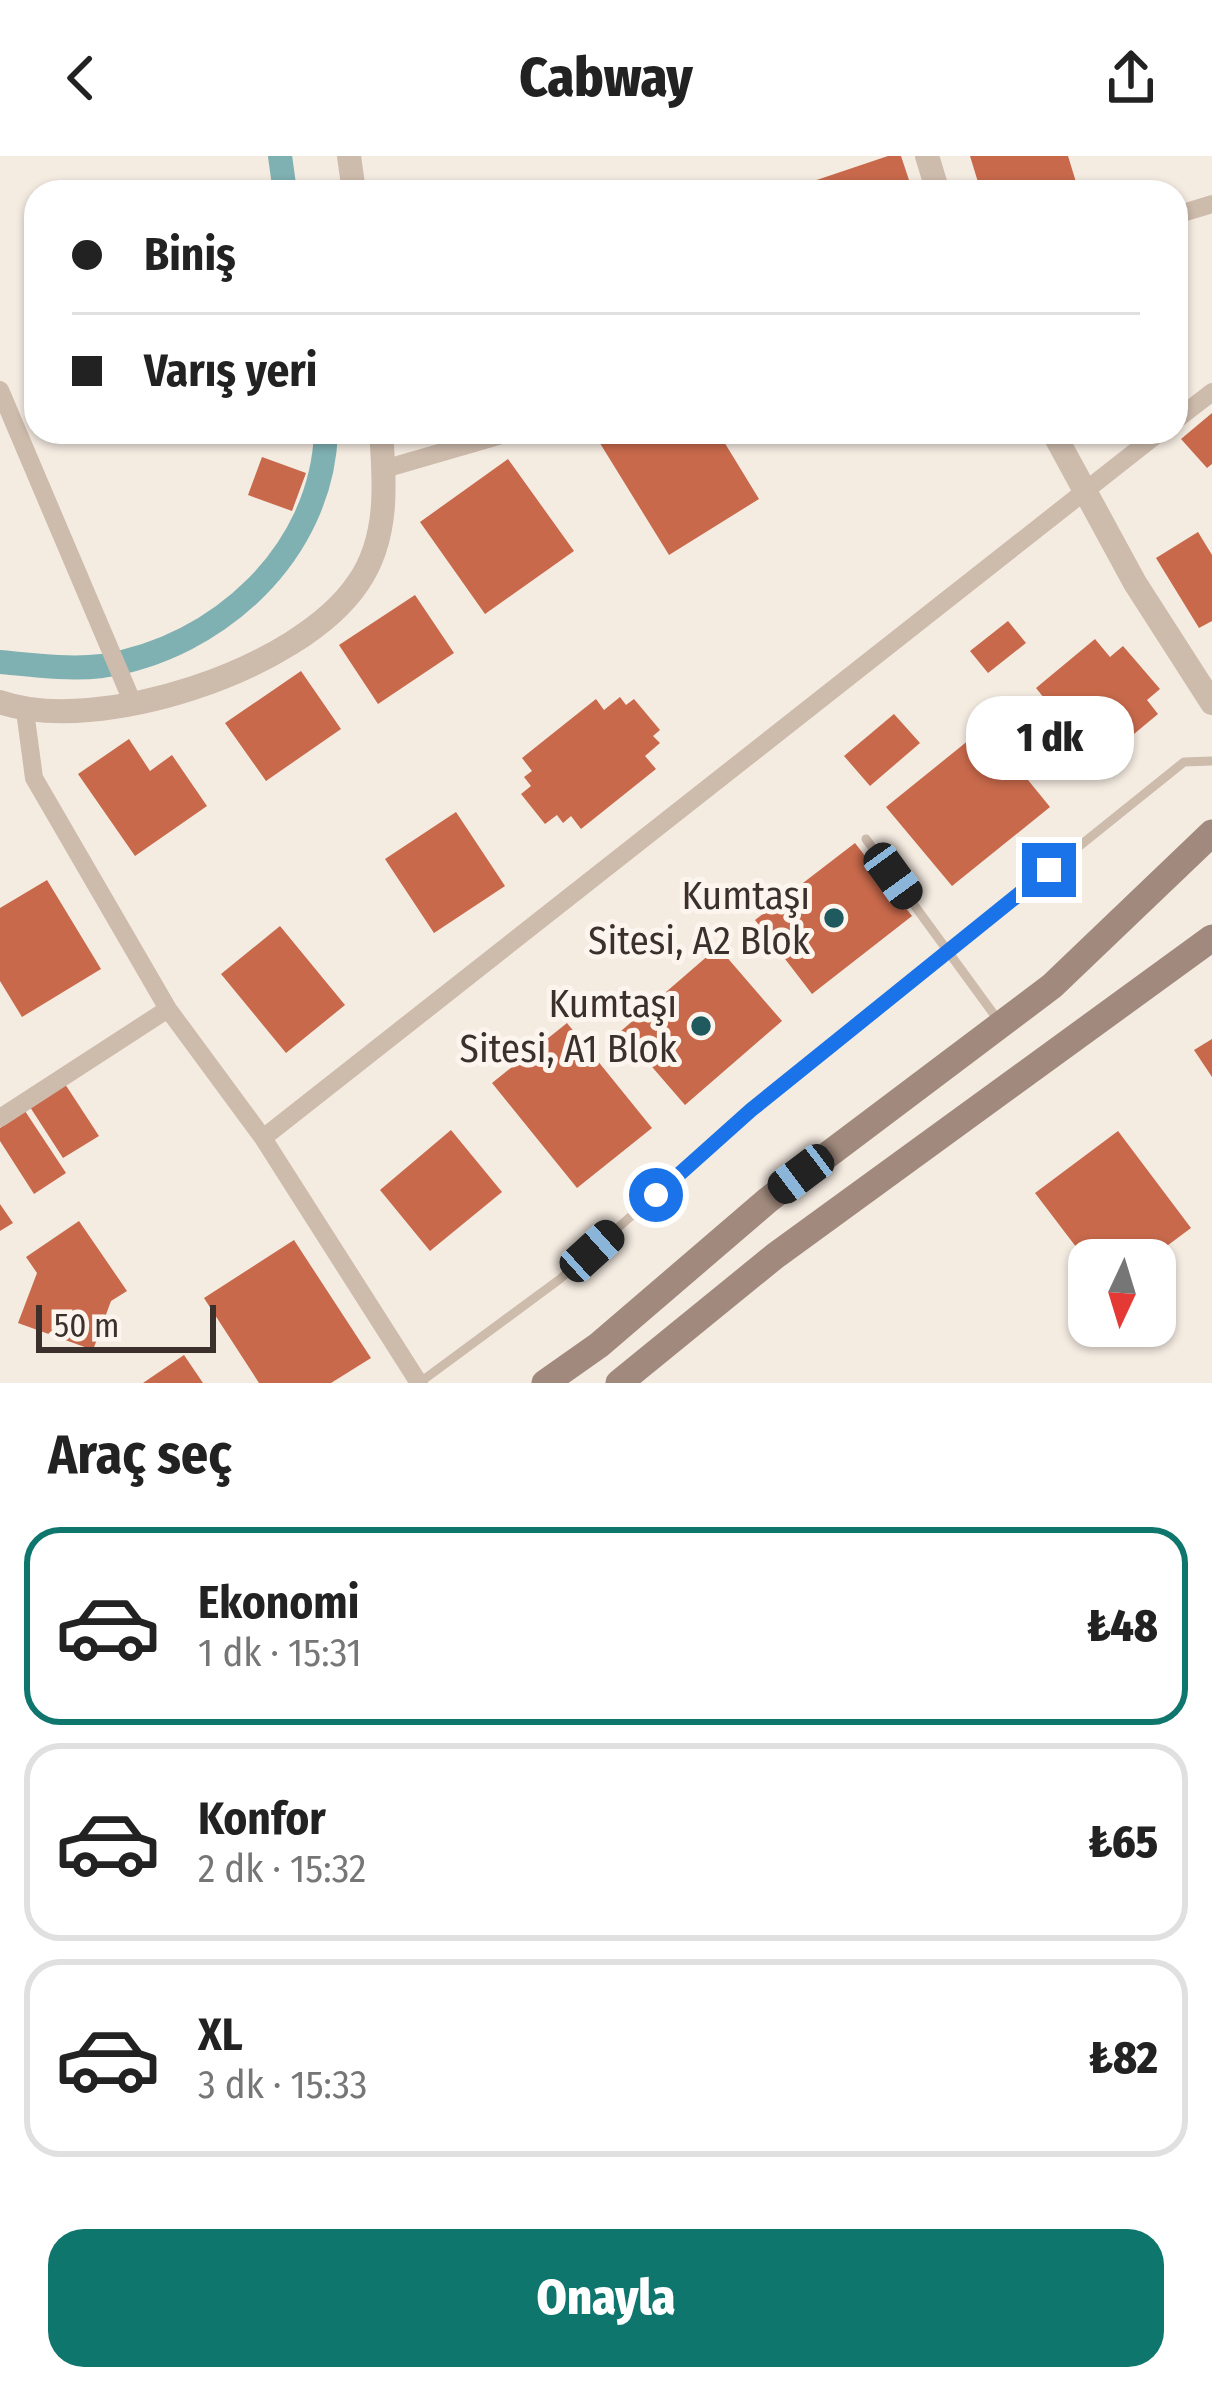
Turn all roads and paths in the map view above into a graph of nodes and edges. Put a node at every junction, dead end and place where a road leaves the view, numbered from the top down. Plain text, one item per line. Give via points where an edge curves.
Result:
1 (0, 390) edge
2 (1212, 392) edge
3 (1188, 411) edge
4 (382, 444) edge
5 (470, 444) edge
6 (1059, 444) edge
7 (1144, 444) edge
8 (384, 469) junction
9 (1083, 490) junction
10 (132, 701) junction
11 (1212, 703) edge
12 (12, 706) edge
13 (1212, 761) edge
14 (1212, 833) edge
15 (866, 838) dead end
16 (1212, 938) edge
17 (947, 951) junction
18 (168, 1009) junction
19 (1001, 1024) junction
20 (0, 1118) edge
21 (263, 1138) junction
22 (419, 1383) edge
23 (545, 1383) edge
24 (619, 1383) edge

1 - 10 street
2 - 3 street
4 - 8 street
5 - 8 street
6 - 9 street
7 - 9 street
8 - 10 street via 381,519 358,584 314,626 261,663 171,697
9 - 11 street
9 - 21 street
10 - 12 street
12 - 18 street via 34,778
13 - 17 lane via 1184,762
14 - 19 main road via 1052,986
15 - 17 lane
16 - 24 main road via 775,1256
17 - 19 lane
17 - 22 lane via 560,1279
18 - 20 street
18 - 21 street
19 - 23 main road
21 - 22 street

